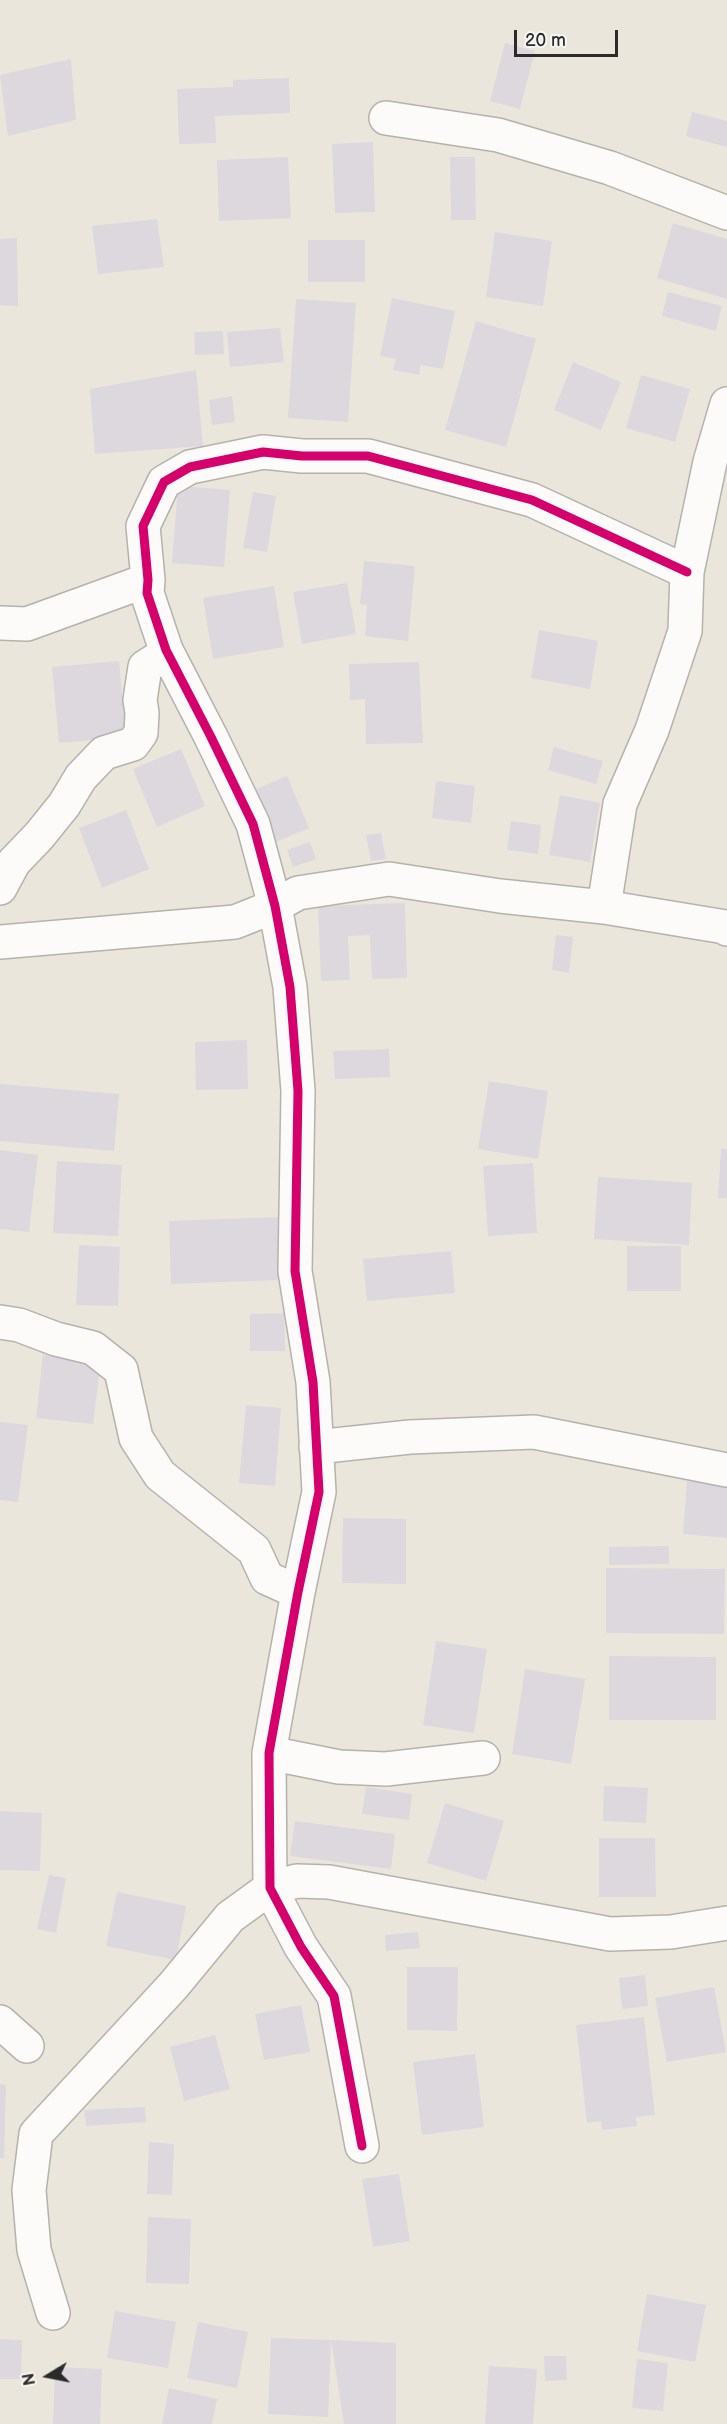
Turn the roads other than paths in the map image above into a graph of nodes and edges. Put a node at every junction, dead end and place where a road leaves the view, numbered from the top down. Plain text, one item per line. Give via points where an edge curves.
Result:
1 (386, 118) dead end
2 (727, 213) edge
3 (727, 405) edge
4 (687, 572) junction
5 (148, 580) junction
6 (0, 623) edge
7 (167, 653) junction
8 (0, 888) edge
9 (275, 906) junction
10 (604, 907) junction
11 (726, 928) edge
12 (0, 942) edge
13 (0, 1322) edge
14 (316, 1447) junction
15 (727, 1470) edge
16 (298, 1592) junction
17 (269, 1754) junction
18 (483, 1758) dead end
19 (270, 1888) junction
20 (725, 1920) edge
21 (0, 2022) edge
22 (27, 2046) dead end
23 (362, 2146) dead end
24 (53, 2313) dead end

1 - 2 street via 498,135 610,168
3 - 4 street via 710,462
4 - 5 street via 532,500 368,456 264,452 190,467 164,482 143,526
4 - 10 street via 685,631 652,730 620,804
5 - 6 street via 27,624
5 - 7 street via 147,593
7 - 8 street via 145,667 141,733 133,744 104,753 81,777 64,805 14,862
7 - 9 street via 253,824
9 - 10 street via 298,893 389,879
9 - 12 street via 235,922
9 - 14 street via 290,987 297,1080 296,1271 313,1382
10 - 11 street
13 - 16 street via 93,1348 121,1370 136,1438 160,1475 254,1550 267,1578
14 - 15 street via 410,1437 534,1432
14 - 16 street via 319,1492
16 - 17 street
17 - 18 street via 339,1767 386,1769
17 - 19 street
19 - 20 street via 297,1881 329,1882 610,1934 671,1932
19 - 23 street via 301,1947 334,1996
19 - 24 street via 230,1917 173,1986 36,2134 29,2190 34,2250
21 - 22 street

